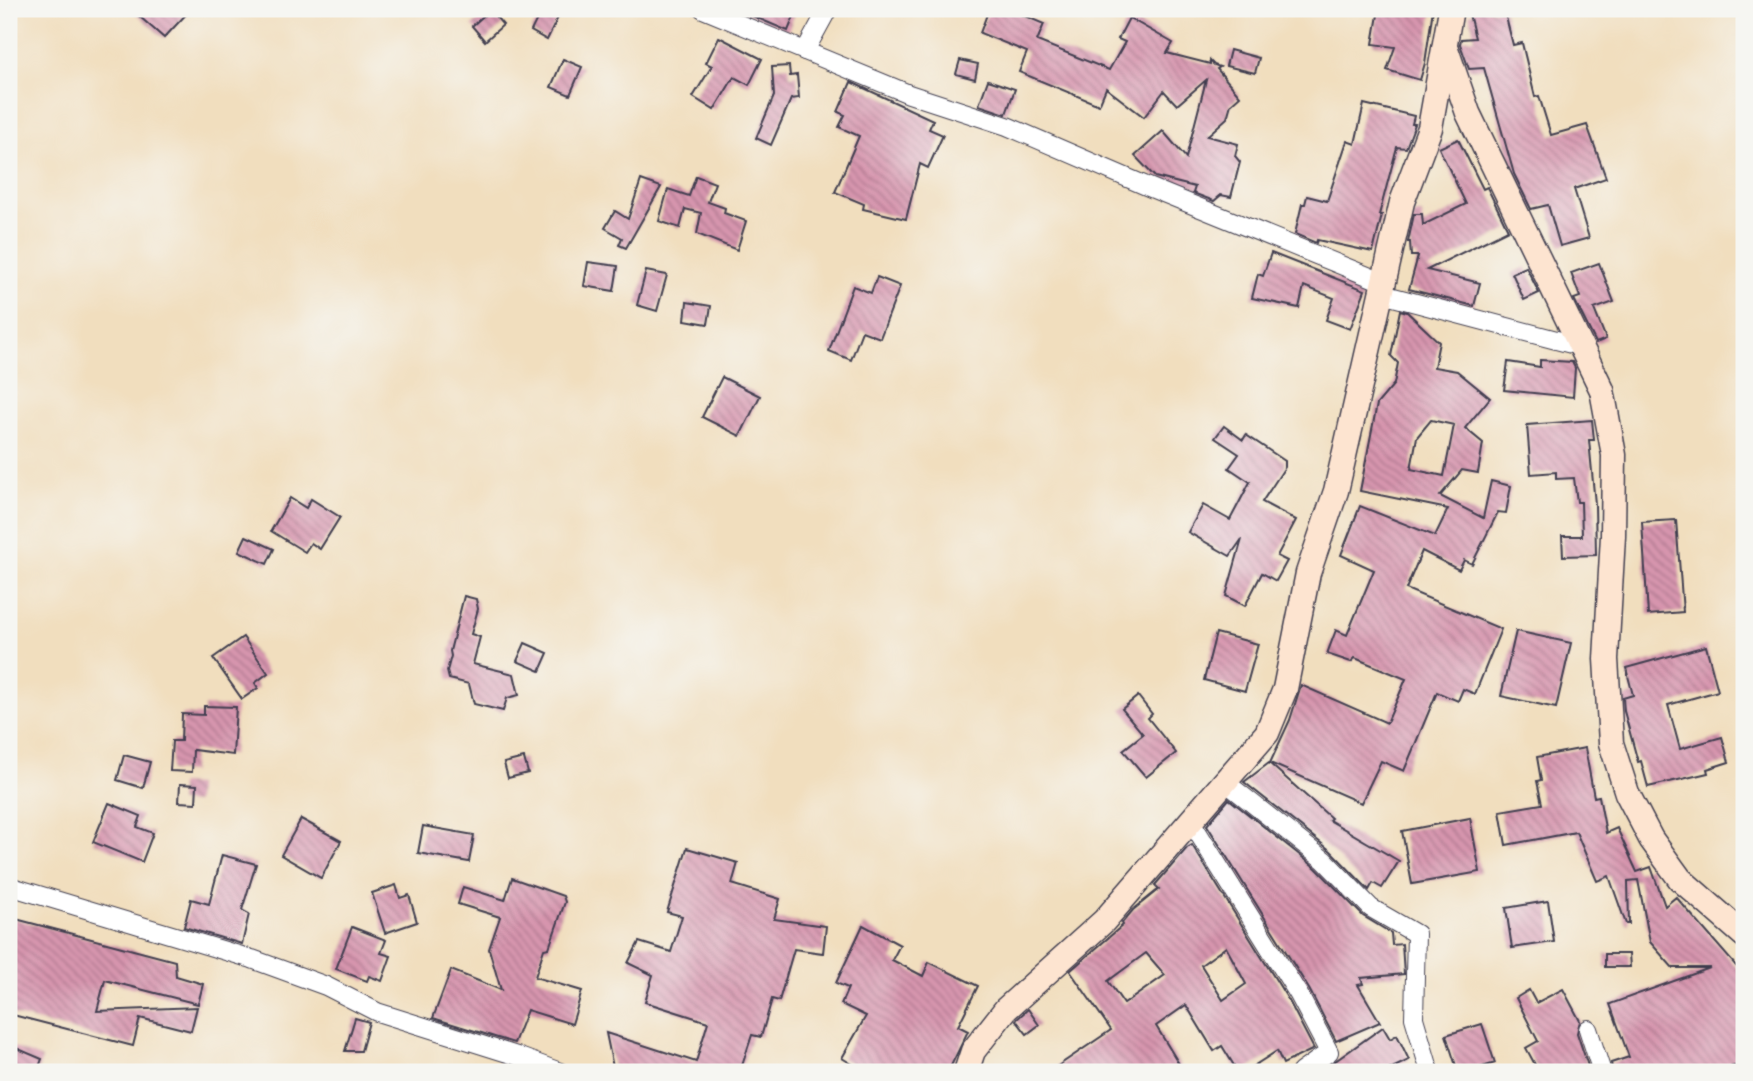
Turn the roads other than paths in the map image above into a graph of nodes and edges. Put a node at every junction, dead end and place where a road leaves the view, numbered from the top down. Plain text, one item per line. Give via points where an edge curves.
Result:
1 (703, 9) edge
2 (828, 9) edge
3 (1451, 9) edge
4 (1446, 48) junction
5 (805, 51) junction
6 (1384, 288) junction
7 (1583, 347) junction
8 (1224, 782) junction
9 (1190, 820) junction
10 (9, 886) edge
11 (1744, 935) edge
12 (1588, 1029) dead end
13 (560, 1072) edge
14 (966, 1072) edge
15 (1301, 1072) edge
16 (1430, 1072) edge
17 (1602, 1072) edge

1 - 5 street
2 - 5 street
3 - 4 main road
4 - 6 main road via 1430,128 1402,202
4 - 7 main road via 1468,113
5 - 6 street via 909,94 1007,126
6 - 7 street
6 - 8 main road via 1336,491 1308,573 1285,689 1267,733
7 - 11 main road via 1602,390 1614,455 1606,659 1611,743 1627,793 1651,839 1680,879
8 - 9 main road
8 - 16 street via 1324,860 1371,908 1416,934 1414,1018
9 - 14 main road via 1104,921 1006,1009 973,1051
9 - 15 street via 1299,995 1329,1052
10 - 13 street via 252,960 326,986 377,1012
12 - 17 street

